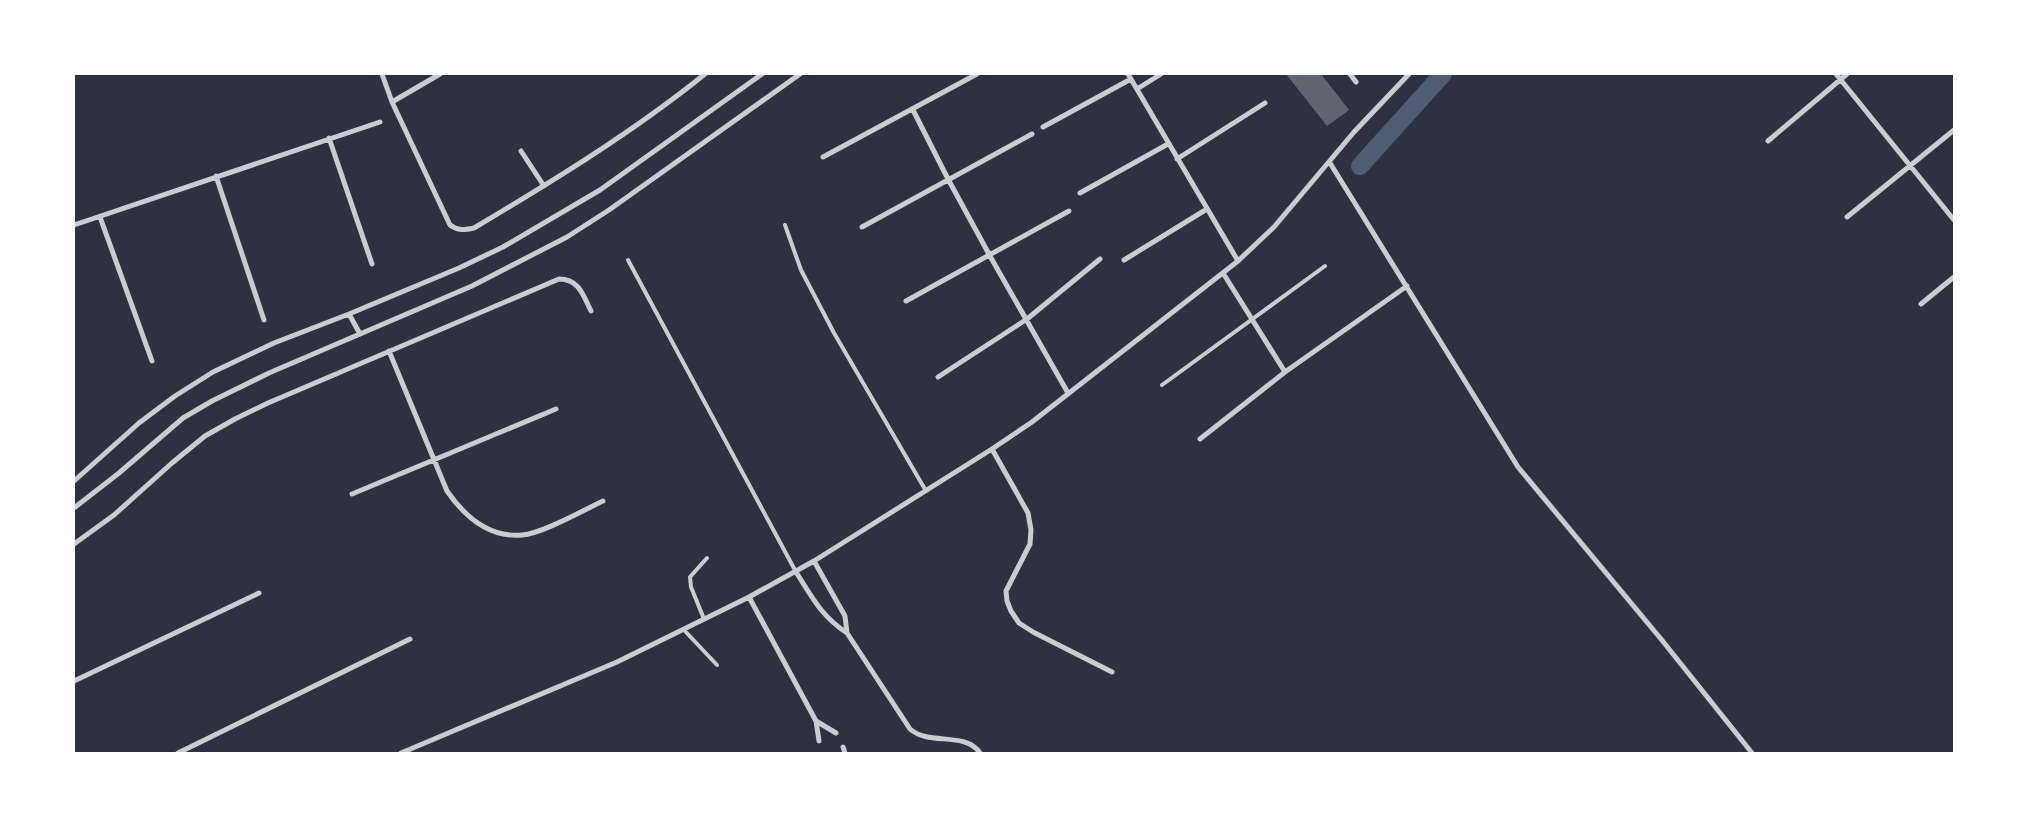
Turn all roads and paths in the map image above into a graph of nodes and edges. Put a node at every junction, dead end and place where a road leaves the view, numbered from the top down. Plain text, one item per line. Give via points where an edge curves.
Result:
1 (382, 74) edge
2 (440, 74) edge
3 (704, 74) edge
4 (762, 74) edge
5 (800, 74) edge
6 (977, 74) edge
7 (1128, 74) edge
8 (1161, 74) edge
9 (1350, 74) edge
10 (1409, 74) edge
11 (1847, 74) edge
12 (1838, 76) edge
13 (1131, 79) junction
14 (1356, 82) dead end
15 (1137, 89) junction
16 (392, 102) junction
17 (1266, 103) dead end
18 (913, 110) junction
19 (380, 122) dead end
20 (1043, 127) dead end
21 (1954, 130) edge
22 (1032, 134) dead end
23 (329, 138) junction
24 (1768, 141) dead end
25 (1168, 144) junction
26 (521, 150) dead end
27 (823, 158) dead end
28 (1177, 159) junction
29 (1330, 163) junction
30 (1910, 165) junction
31 (216, 176) junction
32 (948, 179) junction
33 (544, 186) junction
34 (1080, 192) dead end
35 (1207, 209) junction
36 (1069, 211) dead end
37 (1847, 216) dead end
38 (100, 217) junction
39 (1954, 220) edge
40 (74, 225) edge
41 (785, 225) dead end
42 (862, 227) dead end
43 (990, 256) junction
44 (1100, 259) dead end
45 (628, 260) dead end
46 (1124, 260) dead end
47 (1238, 261) junction
48 (372, 264) dead end
49 (1325, 266) dead end
50 (1223, 273) junction
51 (1954, 277) edge
52 (1407, 286) junction
53 (906, 301) dead end
54 (1922, 304) dead end
55 (591, 311) dead end
56 (349, 314) junction
57 (1252, 319) junction
58 (264, 320) dead end
59 (1028, 320) junction
60 (360, 334) junction
61 (389, 351) junction
62 (152, 361) dead end
63 (1285, 372) junction
64 (938, 377) dead end
65 (1162, 385) dead end
66 (1068, 393) junction
67 (556, 409) dead end
68 (1200, 439) dead end
69 (992, 450) junction
70 (434, 460) junction
71 (74, 481) edge
72 (926, 491) junction
73 (352, 494) dead end
74 (604, 501) dead end
75 (74, 508) edge
76 (74, 544) edge
77 (707, 558) dead end
78 (814, 562) junction
79 (796, 572) junction
80 (258, 593) dead end
81 (749, 597) junction
82 (704, 620) junction
83 (684, 630) junction
84 (848, 633) junction
85 (410, 639) dead end
86 (717, 665) dead end
87 (1112, 672) dead end
88 (74, 681) edge
89 (816, 721) junction
90 (836, 733) dead end
91 (819, 741) dead end
92 (843, 747) dead end
93 (178, 753) edge
94 (401, 753) edge
95 (845, 753) edge
96 (980, 753) edge
97 (1752, 753) edge

1 - 16 street
2 - 16 street
3 - 33 street via 670,102
4 - 56 street via 600,190 553,219 458,268
5 - 60 street via 566,237 472,286
6 - 18 street
7 - 13 street
8 - 15 street
9 - 14 street
10 - 29 street via 1354,132
11 - 12 street
12 - 24 street
12 - 30 street
13 - 15 street
13 - 20 street
15 - 25 street
16 - 33 street via 450,225 456,230 474,228
17 - 28 street
18 - 27 street
18 - 32 street
19 - 23 street
21 - 30 street
22 - 32 street
23 - 31 street
23 - 48 street
25 - 28 street
25 - 34 street
26 - 33 street
28 - 35 street
29 - 47 street via 1274,227
29 - 52 street
30 - 37 street
30 - 39 street
31 - 38 street
31 - 58 street
32 - 42 street
32 - 43 street
35 - 46 street
35 - 47 street
36 - 43 street
38 - 40 street
38 - 62 street
41 - 72 lane via 801,270 834,334
43 - 53 street
43 - 59 street
44 - 59 street
45 - 79 lane
47 - 50 street
49 - 57 lane
50 - 57 street
50 - 66 street
51 - 54 street
52 - 63 street
52 - 97 street via 1518,467 1662,639
55 - 61 street via 574,282 559,279
56 - 60 street
56 - 71 street via 274,343 212,372 139,423
57 - 63 street
57 - 65 lane
59 - 64 street
59 - 66 street
60 - 75 street via 269,373 184,418
61 - 70 street
61 - 76 street via 268,403 205,436
63 - 68 street
66 - 69 street
67 - 70 street
69 - 72 street
69 - 87 street via 1028,513 1031,530 1030,544 1006,591 1006,602 1019,623
70 - 73 street
70 - 74 street via 459,508 487,530 503,534 523,536
72 - 78 street
77 - 82 lane via 690,576
78 - 79 street
78 - 84 street via 845,616
79 - 81 street
79 - 84 street via 824,615
80 - 88 street
81 - 82 street
81 - 89 street
82 - 83 street
83 - 86 lane
83 - 94 street via 617,662
84 - 96 street via 910,729 917,735 970,743
85 - 93 street
89 - 90 street
89 - 91 street
92 - 95 street

